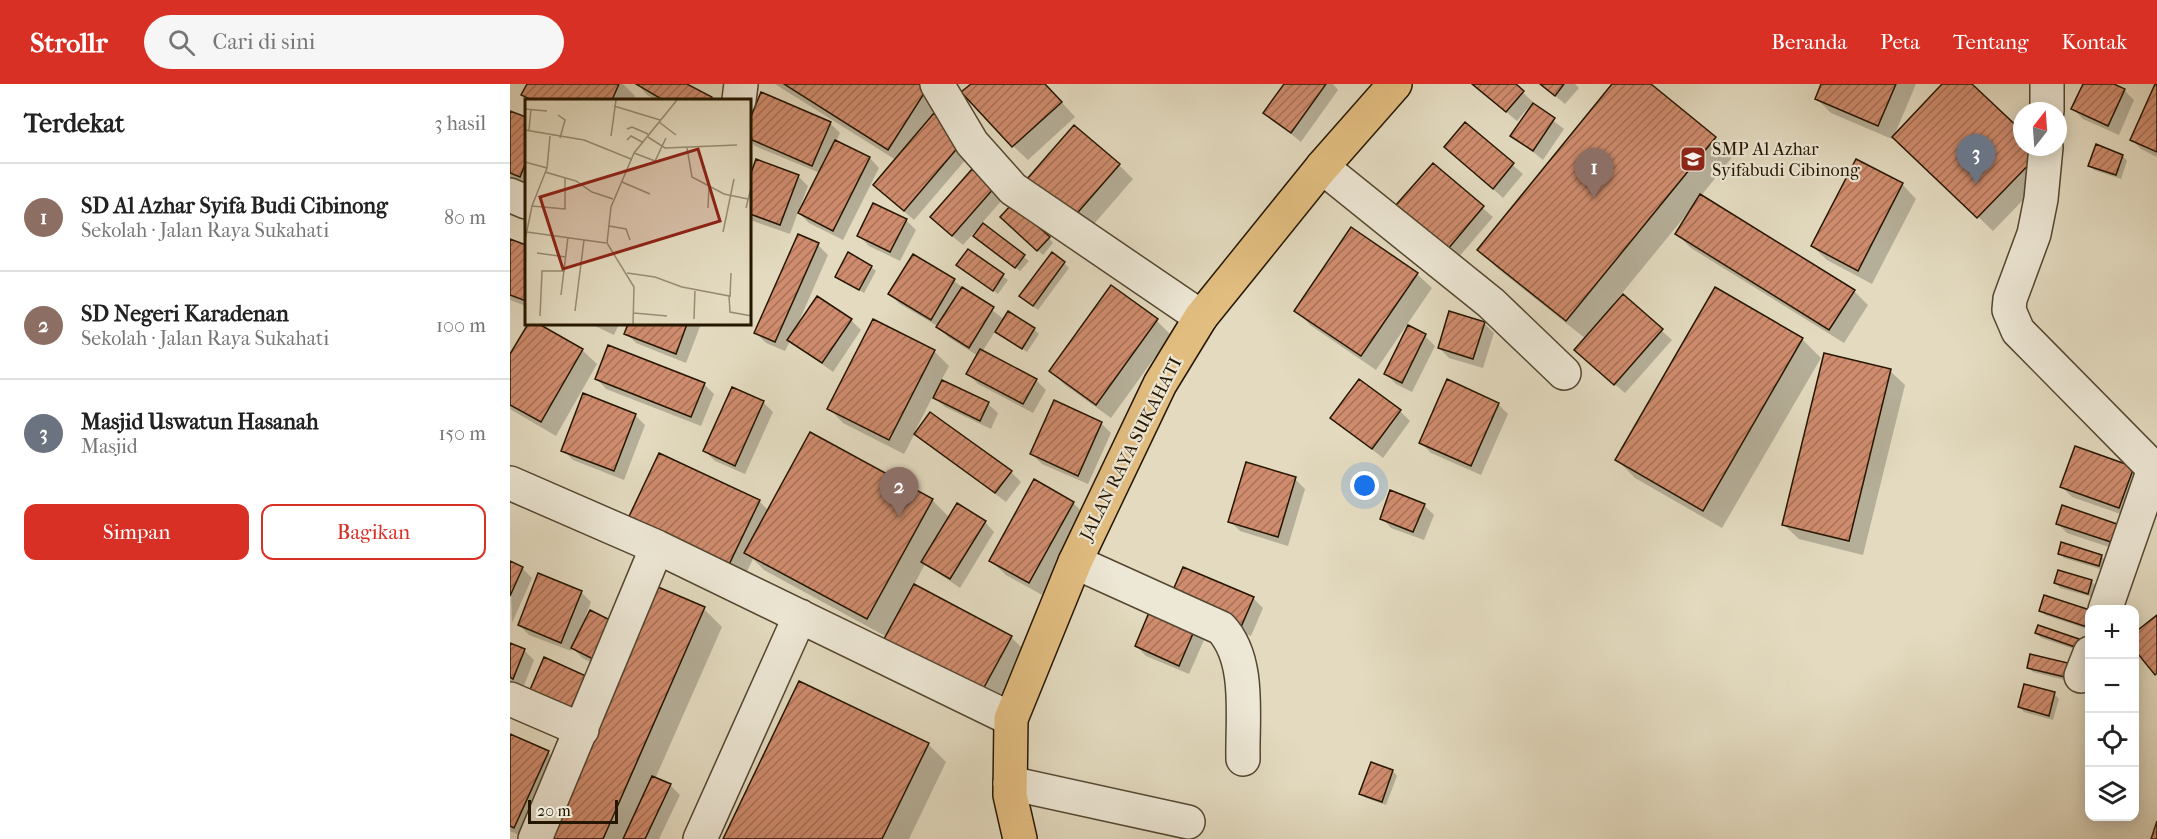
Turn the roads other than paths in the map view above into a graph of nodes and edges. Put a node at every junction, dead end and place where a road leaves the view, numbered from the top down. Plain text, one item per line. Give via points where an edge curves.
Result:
1 (741, 84) edge
2 (937, 84) edge
3 (1395, 84) edge
4 (2047, 84) edge
5 (739, 99) edge
6 (2047, 102) edge
7 (2045, 156) edge
8 (1322, 167) junction
9 (510, 195) edge
10 (525, 202) edge
11 (1201, 317) junction
12 (1564, 373) dead end
13 (2156, 471) edge
14 (510, 483) edge
15 (2157, 527) edge
16 (657, 547) junction
17 (2124, 556) junction
18 (1075, 561) junction
19 (2106, 605) edge
20 (800, 616) junction
21 (510, 699) edge
22 (1011, 719) junction
23 (582, 730) junction
24 (1244, 759) dead end
25 (1010, 783) junction
26 (1188, 822) dead end
27 (535, 839) edge
28 (700, 839) edge
29 (1020, 839) edge

1 - 5 street
2 - 11 street via 972,143 1012,189
3 - 8 main road, JALAN RAYA SUKAHATI
4 - 6 street
7 - 13 street via 2034,234 2010,299 2012,320 2018,331
8 - 11 main road, JALAN RAYA SUKAHATI
8 - 12 street via 1491,303
9 - 10 street
11 - 18 main road, JALAN RAYA SUKAHATI via 1160,384
13 - 17 street
14 - 16 street
15 - 17 street
16 - 20 street
16 - 23 street
17 - 19 street
18 - 22 main road, JALAN RAYA SUKAHATI
18 - 24 street via 1221,628 1233,640 1241,671
20 - 22 street
20 - 28 street
21 - 23 street
22 - 25 main road, JALAN RAYA SUKAHATI
23 - 27 street
25 - 26 street
25 - 29 main road, JALAN RAYA SUKAHATI

